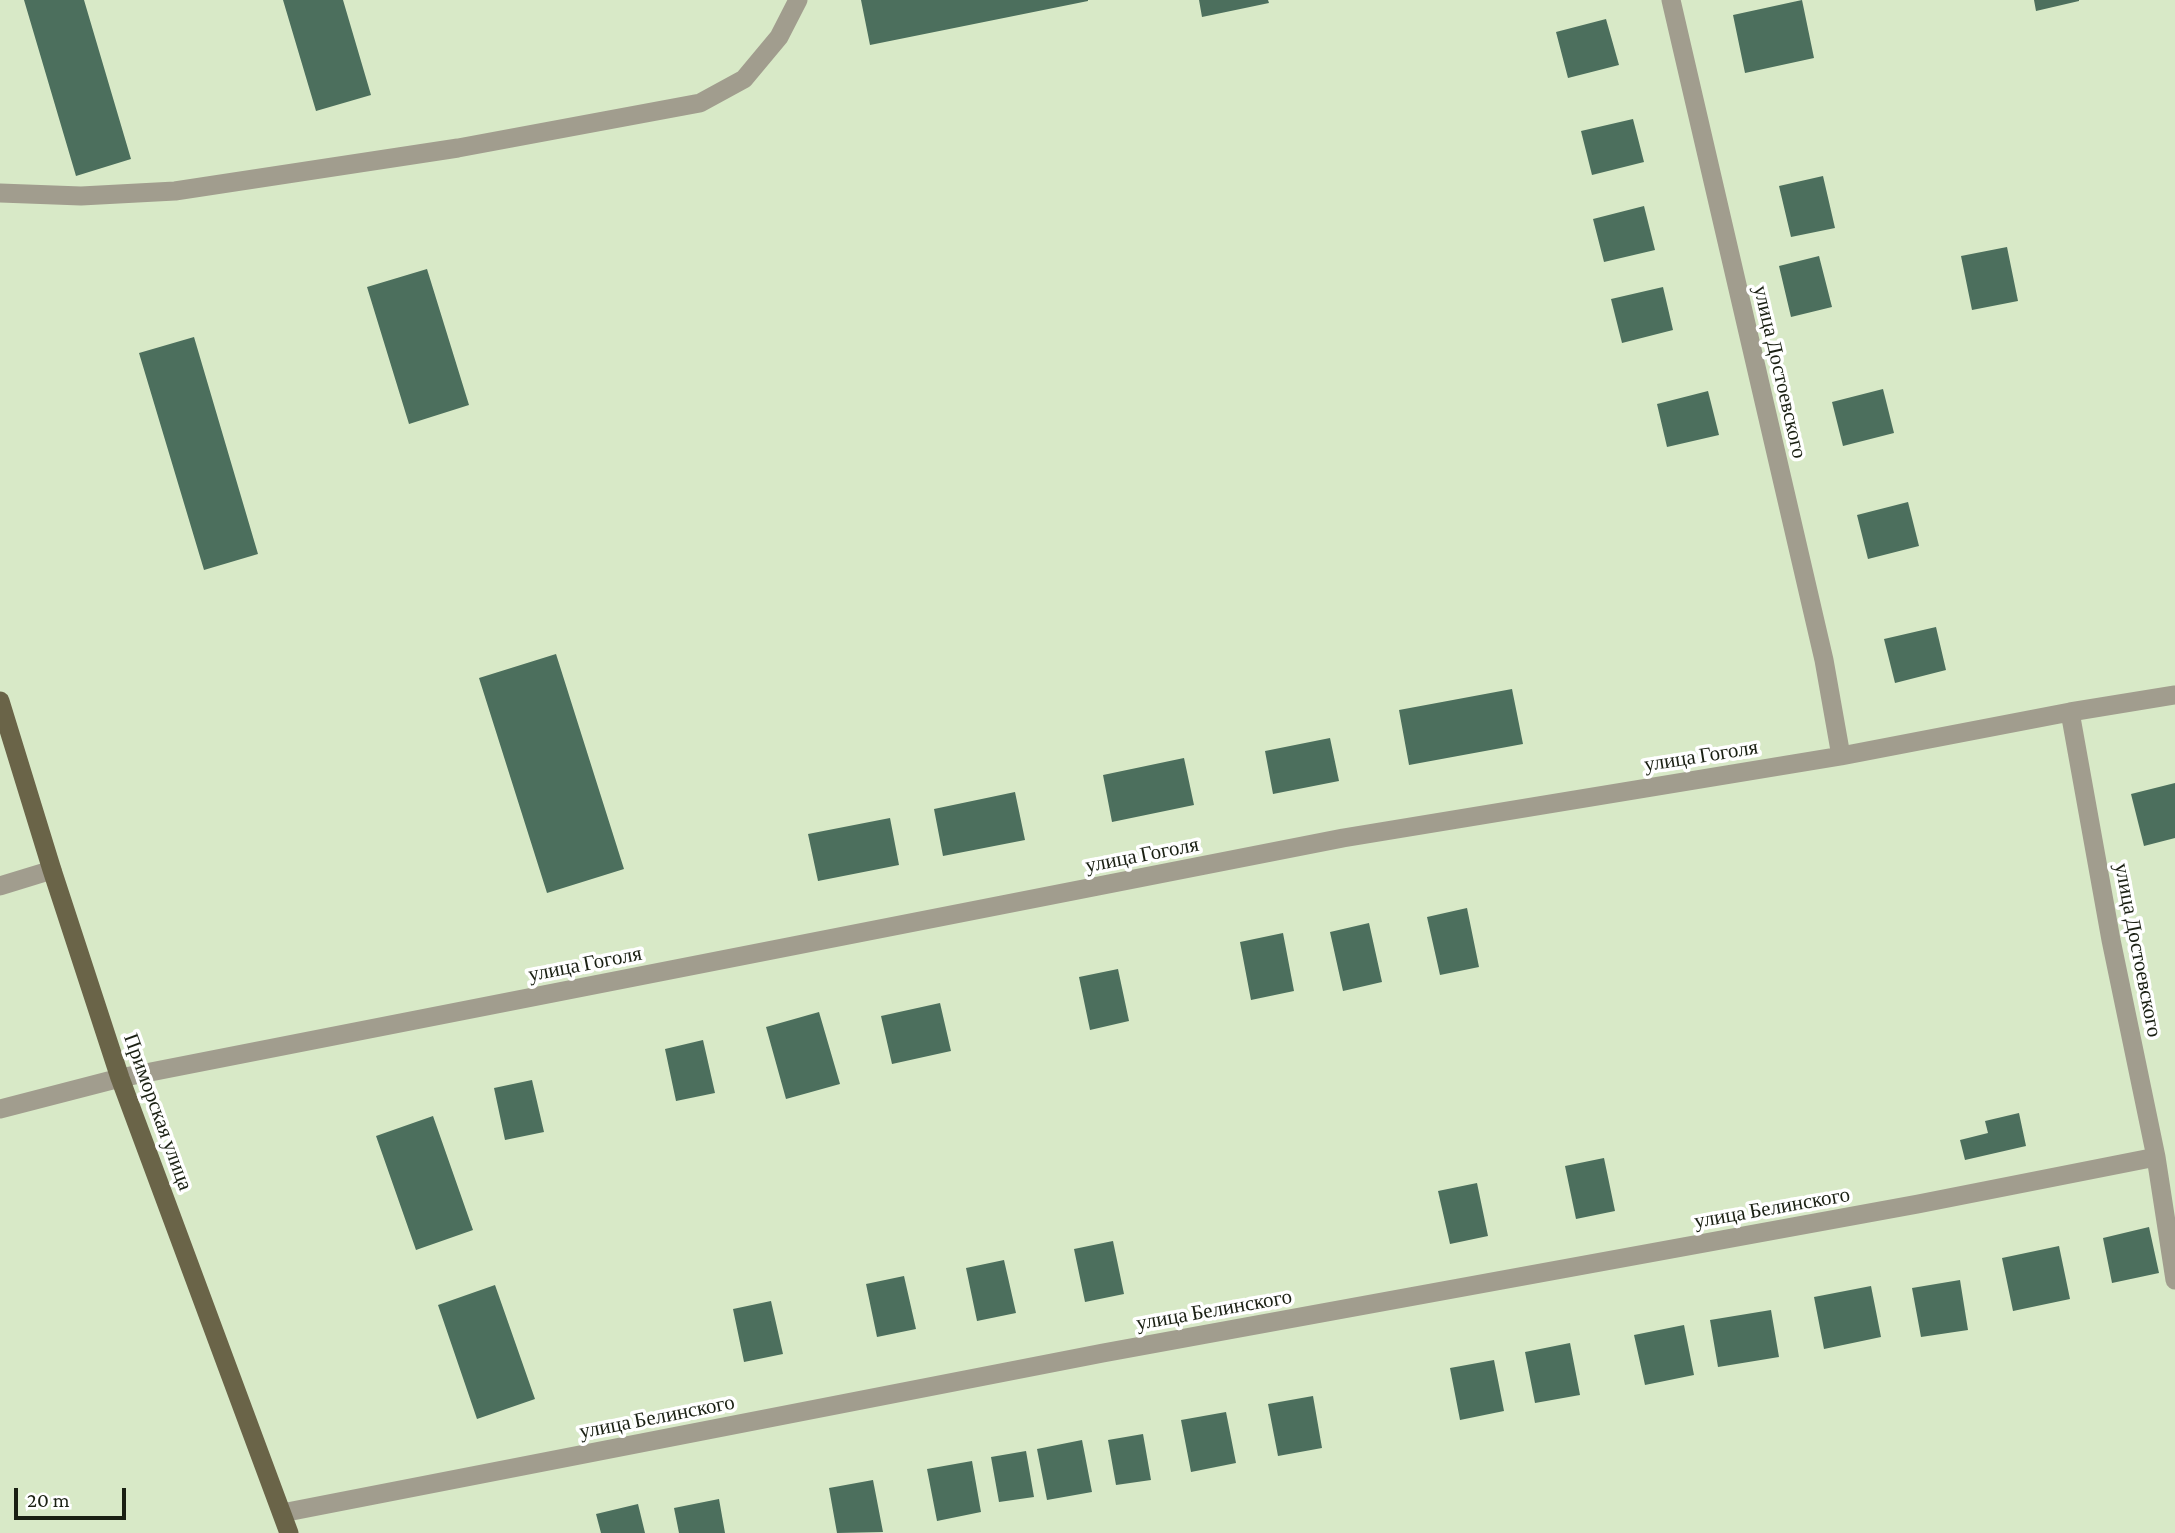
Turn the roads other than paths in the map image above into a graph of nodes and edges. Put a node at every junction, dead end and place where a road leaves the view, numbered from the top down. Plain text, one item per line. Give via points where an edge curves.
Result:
1 (798, 0) edge
2 (1671, 0) edge
3 (0, 193) edge
4 (2175, 695) edge
5 (0, 701) edge
6 (2070, 712) junction
7 (1842, 756) junction
8 (52, 870) junction
9 (0, 886) edge
10 (120, 1078) junction
11 (0, 1109) edge
12 (2156, 1157) junction
13 (2175, 1280) edge
14 (282, 1513) junction
15 (289, 1533) edge

1 - 3 lane via 779,37 744,79 700,103 458,148 175,191 80,196
2 - 7 lane, улица Достоевского via 1824,660
4 - 6 lane, улица Гоголя
5 - 8 main road, Приморская улица
6 - 7 lane, улица Гоголя
6 - 12 lane, улица Достоевского
7 - 10 lane, улица Гоголя via 1343,838
8 - 9 lane
8 - 10 main road, Приморская улица
10 - 11 lane, улица Гоголя
10 - 14 main road, Приморская улица
12 - 13 lane, улица Достоевского
12 - 14 lane, улица Белинского via 1103,1353
14 - 15 main road, Приморская улица

